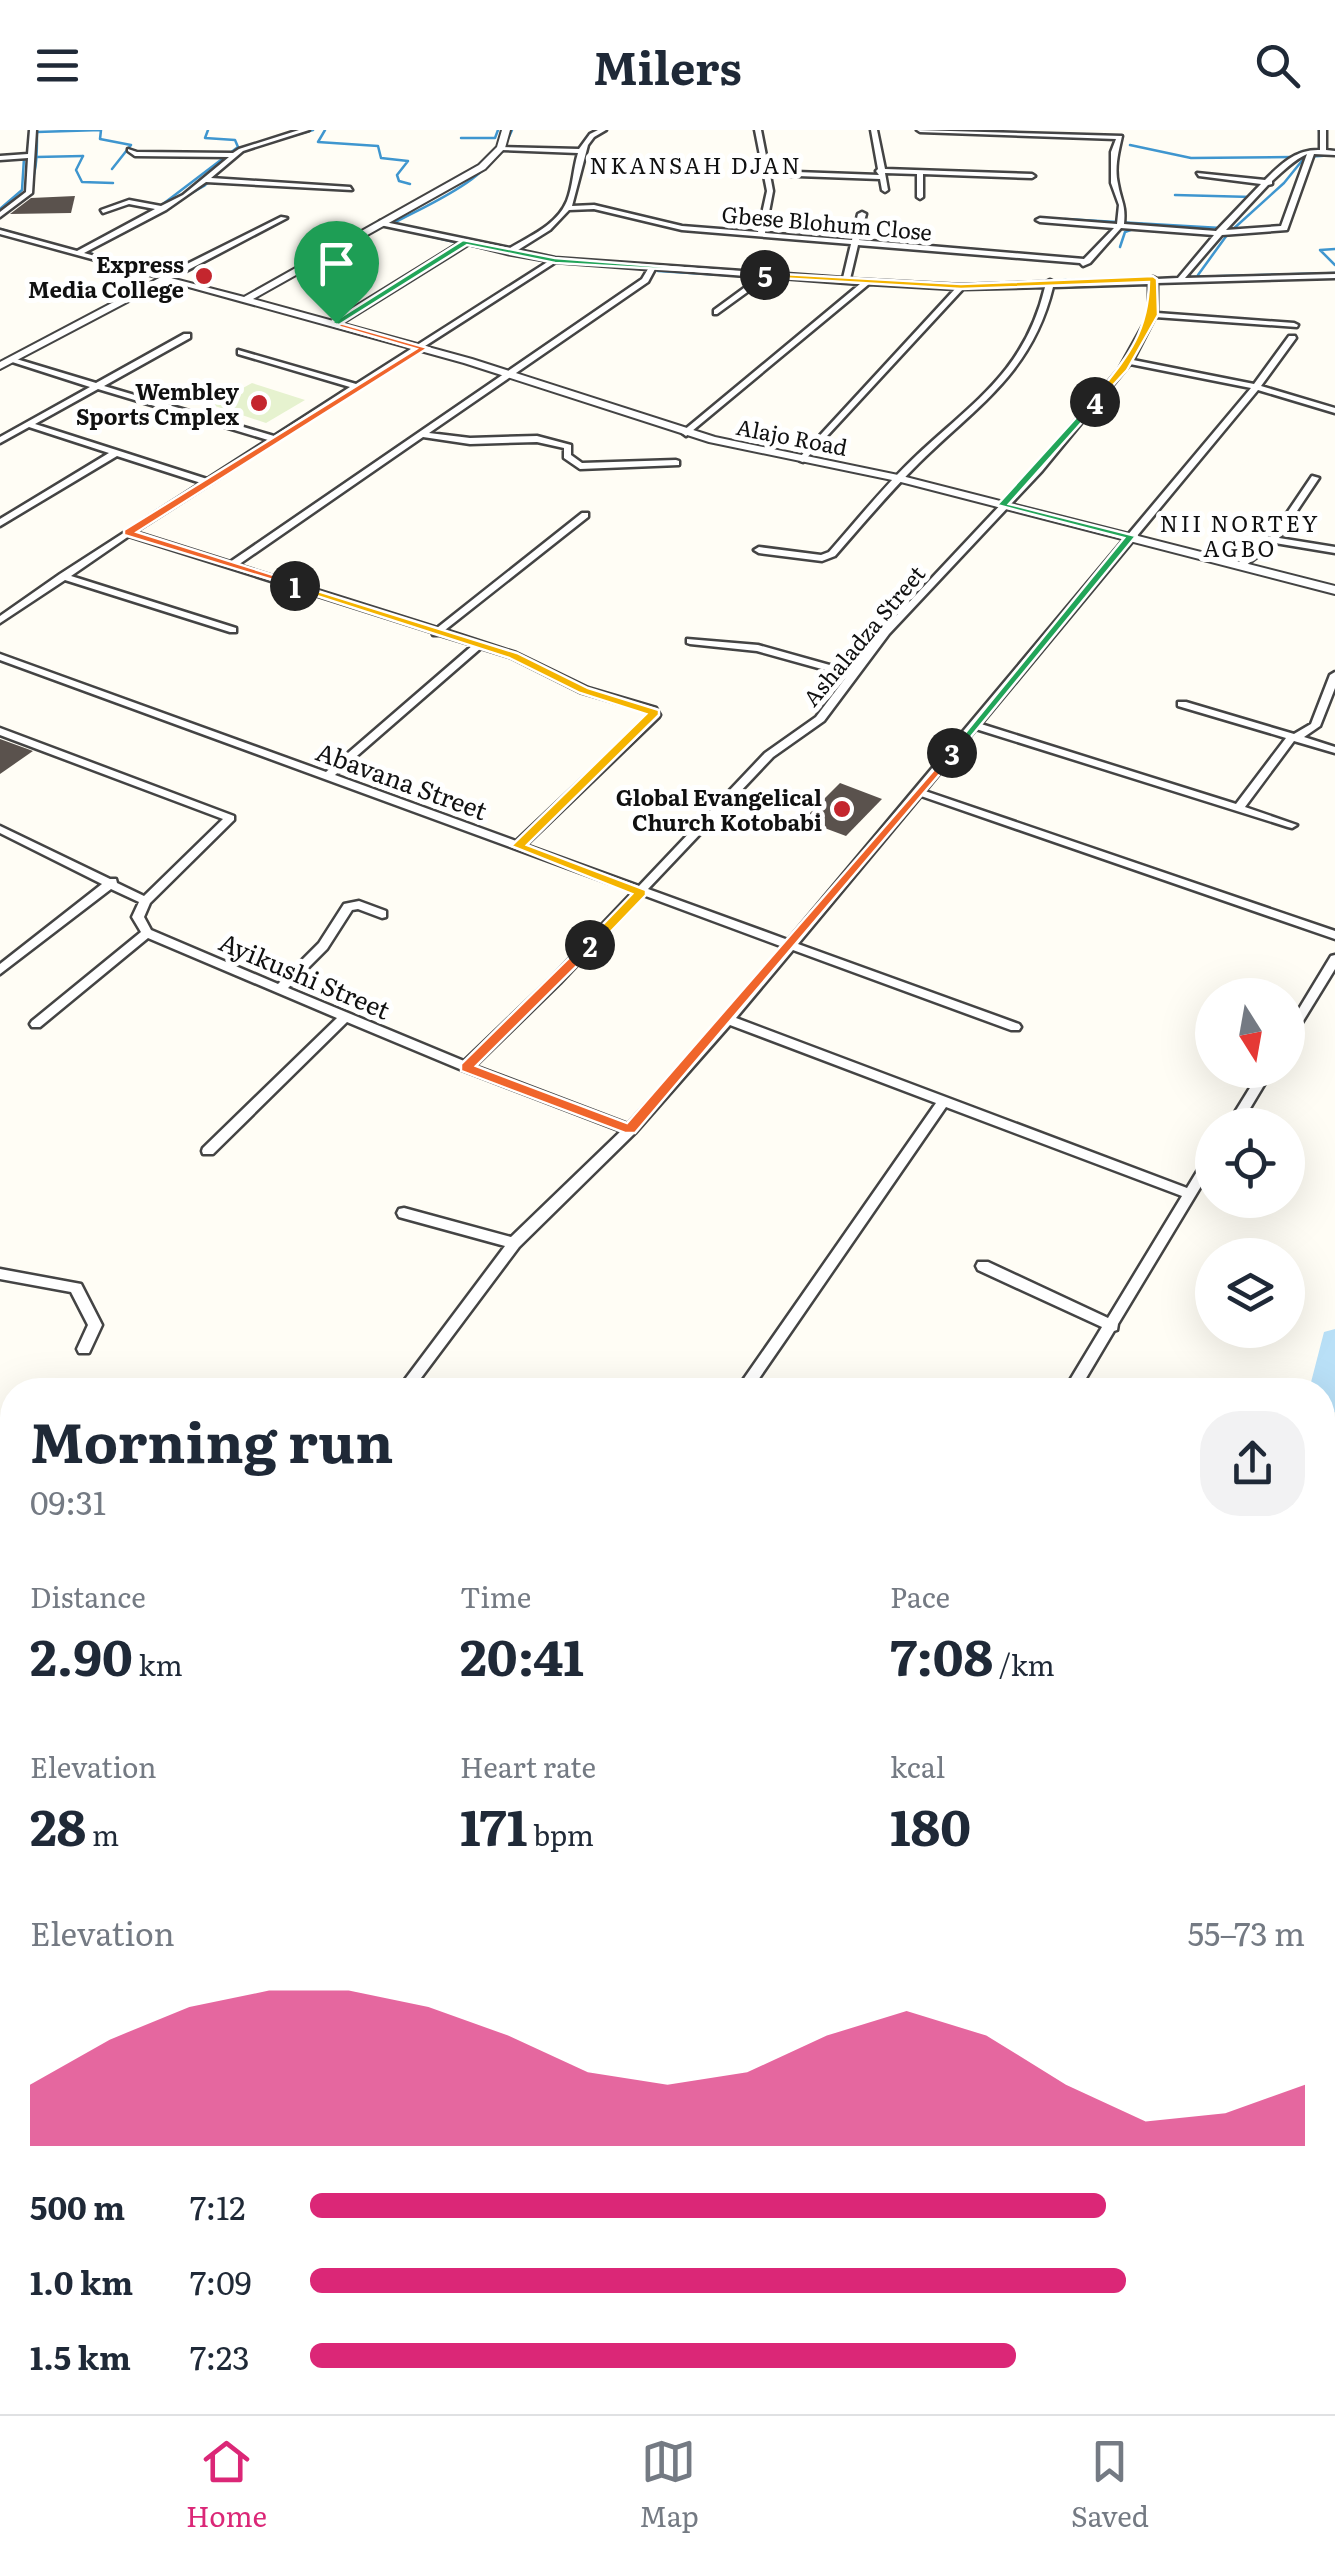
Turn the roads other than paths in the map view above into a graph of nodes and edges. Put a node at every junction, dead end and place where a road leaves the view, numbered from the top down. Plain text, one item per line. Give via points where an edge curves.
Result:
1 (33, 130) edge
2 (306, 130) edge
3 (506, 130) edge
4 (603, 130) edge
5 (758, 130) edge
6 (874, 130) edge
7 (920, 130) edge
8 (1323, 130) edge
9 (992, 132) edge
10 (956, 141) dead end
11 (994, 144) dead end
12 (501, 148) junction
13 (130, 150) dead end
14 (579, 151) junction
15 (1311, 153) junction
16 (1323, 153) junction
17 (1335, 153) edge
18 (236, 155) junction
19 (32, 156) junction
20 (0, 158) edge
21 (920, 172) junction
22 (765, 174) junction
23 (881, 174) junction
24 (1199, 174) dead end
25 (1032, 176) dead end
26 (206, 180) junction
27 (1270, 183) junction
28 (350, 189) dead end
29 (884, 190) dead end
30 (920, 197) dead end
31 (567, 208) junction
32 (164, 209) junction
33 (102, 211) dead end
34 (862, 214) dead end
35 (0, 215) edge
36 (283, 218) dead end
37 (1040, 220) dead end
38 (382, 223) junction
39 (1120, 225) junction
40 (0, 232) edge
41 (1216, 232) junction
42 (760, 235) junction
43 (466, 242) junction
44 (856, 243) junction
45 (509, 252) junction
46 (78, 254) junction
47 (555, 260) junction
48 (1086, 261) junction
49 (652, 268) junction
50 (766, 275) junction
51 (1335, 276) edge
52 (166, 278) junction
53 (1181, 278) junction
54 (1153, 279) junction
55 (846, 280) junction
56 (1071, 281) junction
57 (867, 282) junction
58 (1050, 282) junction
59 (961, 287) junction
60 (248, 298) junction
61 (717, 312) dead end
62 (1153, 315) junction
63 (336, 323) junction
64 (1294, 326) dead end
65 (186, 336) dead end
66 (1292, 338) dead end
67 (423, 348) junction
68 (240, 352) dead end
69 (1127, 361) junction
70 (5, 363) edge
71 (507, 373) junction
72 (1257, 386) junction
73 (358, 387) junction
74 (94, 388) junction
75 (1335, 411) edge
76 (28, 424) junction
77 (686, 433) junction
78 (420, 434) junction
79 (274, 439) junction
80 (0, 440) edge
81 (115, 453) junction
82 (803, 459) junction
83 (676, 464) dead end
84 (898, 478) junction
85 (1315, 478) dead end
86 (207, 482) junction
87 (1002, 505) junction
88 (585, 515) dead end
89 (0, 523) edge
90 (128, 533) junction
91 (1131, 536) junction
92 (1273, 540) junction
93 (759, 550) dead end
94 (1335, 550) edge
95 (233, 564) junction
96 (1242, 564) junction
97 (63, 576) junction
98 (1335, 590) edge
99 (0, 620) edge
100 (233, 630) dead end
101 (436, 634) junction
102 (690, 641) dead end
103 (477, 647) junction
104 (0, 657) edge
105 (854, 675) junction
106 (1335, 675) edge
107 (1182, 704) dead end
108 (974, 726) junction
109 (0, 731) edge
110 (1294, 737) junction
111 (1335, 750) edge
112 (328, 777) junction
113 (919, 792) junction
114 (1238, 808) junction
115 (1292, 825) dead end
116 (0, 829) edge
117 (518, 846) junction
118 (112, 882) junction
119 (641, 892) junction
120 (145, 900) junction
121 (382, 914) dead end
122 (147, 932) junction
123 (1335, 935) edge
124 (787, 947) junction
125 (1335, 959) edge
126 (0, 970) edge
127 (282, 988) junction
128 (1305, 1008) edge
129 (344, 1018) junction
130 (728, 1020) junction
131 (36, 1024) dead end
132 (1014, 1027) dead end
133 (466, 1067) junction
134 (942, 1102) junction
135 (630, 1130) junction
136 (208, 1151) dead end
137 (1195, 1186) edge
138 (1190, 1194) junction
139 (404, 1213) dead end
140 (514, 1243) junction
141 (983, 1266) dead end
142 (0, 1274) edge
143 (1112, 1326) junction
144 (84, 1350) dead end
145 (413, 1378) edge
146 (751, 1378) edge
147 (1080, 1378) edge

1 - 19 street
2 - 18 street
3 - 12 street
4 - 14 street
5 - 22 street
6 - 23 street
7 - 9 street
7 - 10 street
8 - 16 street
9 - 11 street
9 - 39 street via 1120,137 1114,152
12 - 14 street
12 - 38 street via 482,167
13 - 18 street
14 - 31 street
15 - 16 street
15 - 27 street via 1299,155
15 - 41 street via 1284,228
16 - 17 street
18 - 26 street
19 - 20 street
19 - 35 street via 29,193
21 - 23 street
21 - 25 street
21 - 30 street
22 - 23 street
22 - 42 street via 770,192
23 - 29 street
24 - 27 street
26 - 28 street
26 - 32 street
27 - 41 street
31 - 42 street, Gbese Blohum Close
31 - 45 street
32 - 33 street via 129,202
32 - 46 street
34 - 44 street
36 - 52 street
37 - 39 street
38 - 43 street
38 - 60 street
39 - 41 street
39 - 48 street
40 - 46 street
41 - 53 street
42 - 44 street, Gbese Blohum Close
43 - 45 street
43 - 63 street
44 - 48 street, Gbese Blohum Close
44 - 55 street
45 - 47 street
46 - 52 street
47 - 49 street
47 - 67 street
48 - 56 street
49 - 50 street
49 - 71 street via 645,280
50 - 55 street
50 - 61 street
51 - 53 street
52 - 60 street, Alajo Road
52 - 70 street
53 - 54 street
54 - 56 street
54 - 62 street, Ashaladza Street
55 - 57 street
56 - 58 street
57 - 59 street
57 - 77 street
58 - 59 street
58 - 84 street via 1042,321 1018,362
59 - 82 street
60 - 63 street, Alajo Road
62 - 64 street
62 - 69 street, Ashaladza Street
63 - 67 street, Alajo Road
65 - 74 street
66 - 72 street
67 - 71 street, Alajo Road
67 - 73 street
68 - 73 street
69 - 72 street
69 - 87 street, Ashaladza Street
70 - 74 street
71 - 77 street, Alajo Road
71 - 78 street
72 - 75 street
72 - 91 street
73 - 79 street
74 - 76 street
74 - 79 street
76 - 80 street
76 - 81 street
77 - 82 street, Alajo Road
78 - 83 street via 537,439 564,445 580,466
78 - 95 street
79 - 86 street
81 - 86 street
81 - 89 street
82 - 84 street, Alajo Road
84 - 87 street, Alajo Road
84 - 93 street via 832,554
85 - 92 street
86 - 90 street
87 - 91 street, Alajo Road
87 - 105 street, Ashaladza Street
88 - 101 street
90 - 95 street
90 - 97 street
91 - 96 street, Alajo Road
91 - 108 street
92 - 94 street
92 - 96 street
95 - 101 street
96 - 98 street, Alajo Road
97 - 99 street
97 - 100 street
101 - 103 street
102 - 105 street via 758,648
103 - 112 street
103 - 117 street via 654,712
104 - 112 street, Abavana Street
105 - 119 street, Ashaladza Street via 820,719 769,756
106 - 110 street via 1315,726
107 - 110 street
108 - 113 street
108 - 114 street
109 - 120 street via 230,818
110 - 111 street
110 - 114 street
112 - 117 street, Abavana Street
113 - 123 street
113 - 124 street
114 - 115 street
116 - 118 street
117 - 119 street, Abavana Street
118 - 120 street
118 - 126 street
119 - 124 street, Abavana Street
119 - 133 street, Ashaladza Street
120 - 122 street via 138,917
121 - 127 street via 348,907 323,946
122 - 127 street, Ayikushi Street
122 - 131 street
124 - 130 street
124 - 132 street, Abavana Street
125 - 128 street
127 - 129 street, Ayikushi Street
129 - 133 street, Ayikushi Street
129 - 136 street
130 - 134 street
130 - 135 street
133 - 135 street, Ayikushi Street
134 - 138 street
134 - 146 street
135 - 140 street
137 - 138 street
138 - 143 street
139 - 140 street
140 - 145 street
141 - 143 street
142 - 144 street via 76,1288 95,1325
143 - 147 street

